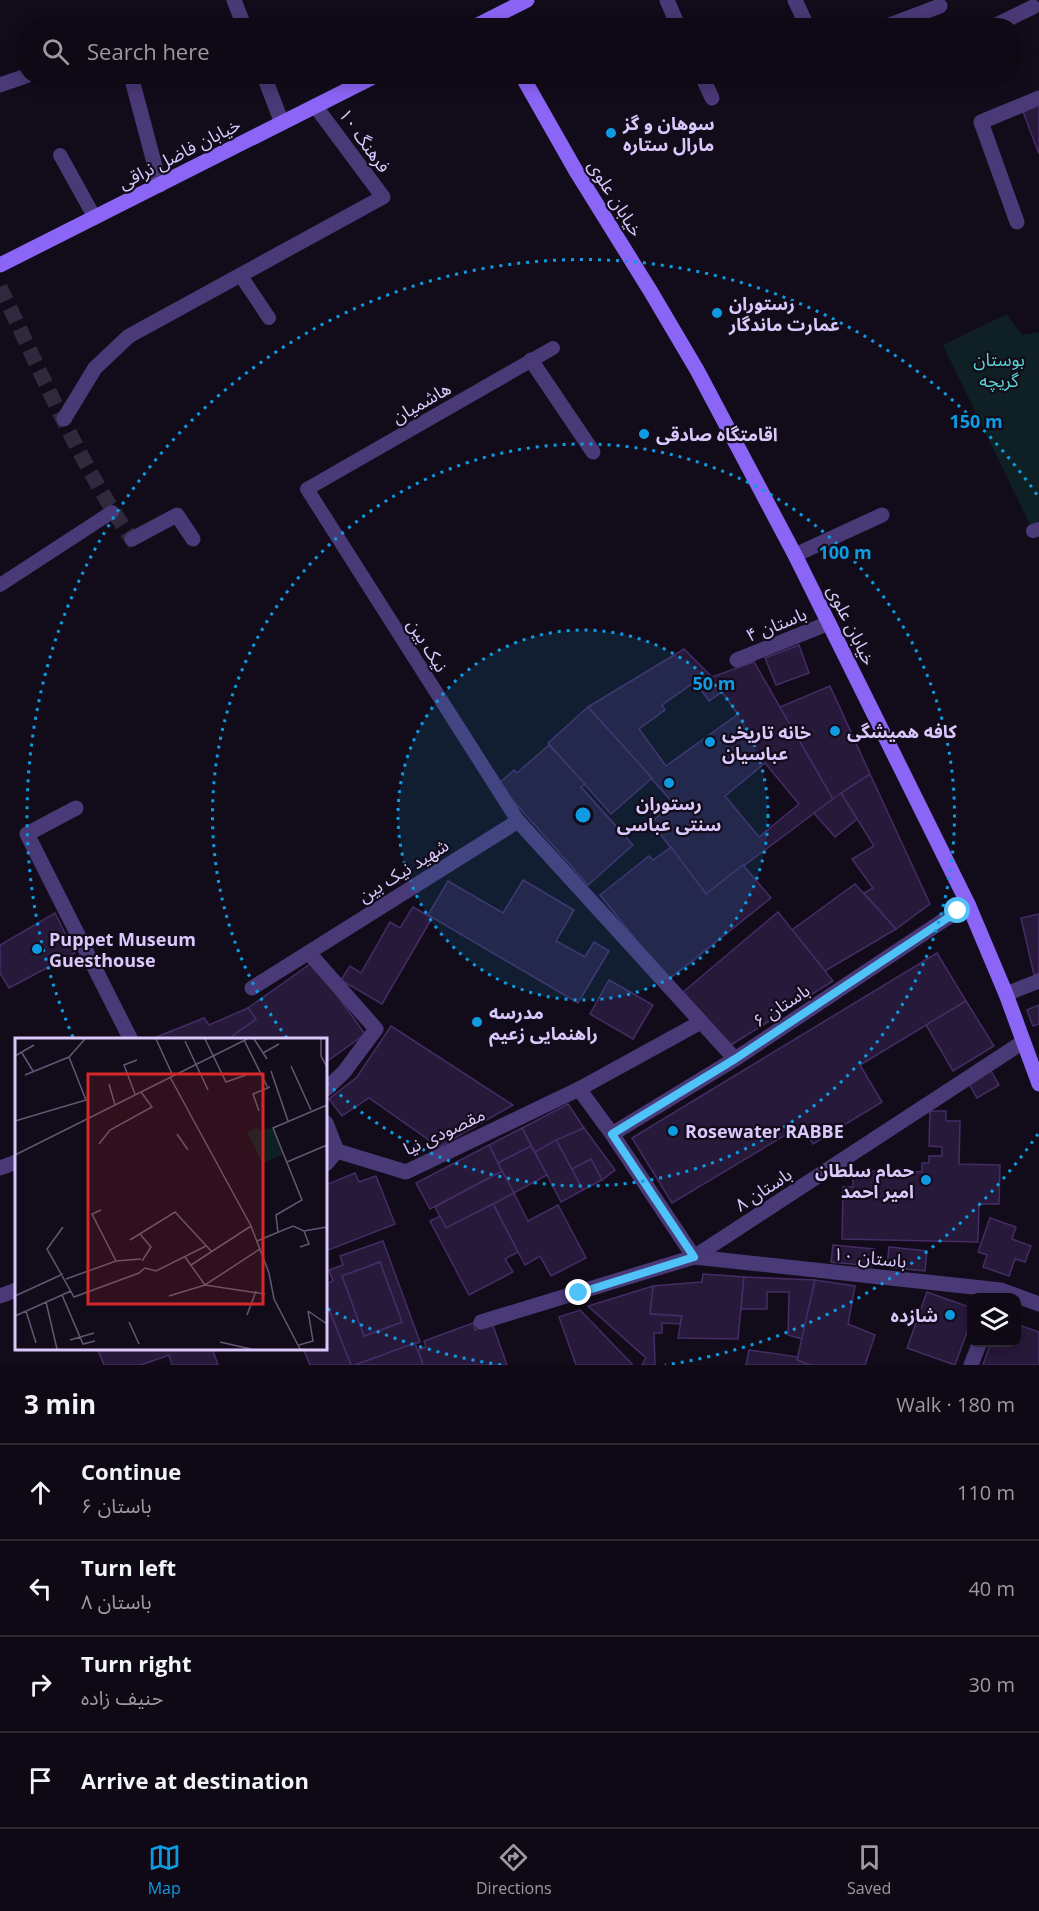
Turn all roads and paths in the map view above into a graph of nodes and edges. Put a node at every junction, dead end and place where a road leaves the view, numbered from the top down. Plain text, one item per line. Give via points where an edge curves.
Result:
1 (234, 0) edge
2 (527, 0) edge
3 (667, 0) edge
4 (797, 1) edge
5 (504, 5) edge
6 (940, 6) dead end
7 (1034, 9) edge
8 (241, 18) edge
9 (491, 18) edge
10 (675, 18) edge
11 (804, 18) edge
12 (908, 18) edge
13 (1013, 18) edge
14 (18, 79) edge
15 (133, 84) edge
16 (267, 84) edge
17 (360, 84) edge
18 (527, 84) edge
19 (706, 84) edge
20 (0, 85) edge
21 (712, 98) dead end
22 (1039, 98) edge
23 (316, 107) junction
24 (282, 123) junction
25 (60, 154) dead end
26 (159, 184) junction
27 (95, 218) junction
28 (1017, 222) dead end
29 (0, 265) edge
30 (241, 276) junction
31 (269, 318) dead end
32 (553, 348) dead end
33 (531, 360) junction
34 (64, 419) dead end
35 (593, 452) dead end
36 (307, 489) joint
37 (112, 512) dead end
38 (882, 515) dead end
39 (132, 539) dead end
40 (193, 539) dead end
41 (795, 555) junction
42 (0, 585) edge
43 (829, 623) junction
44 (737, 660) dead end
45 (76, 808) dead end
46 (518, 820) junction
47 (968, 904) junction
48 (309, 953) junction
49 (1039, 981) edge
50 (252, 988) dead end
51 (1005, 994) junction
52 (701, 1022) junction
53 (130, 1038) edge
54 (1023, 1042) junction
55 (735, 1059) junction
56 (1039, 1084) edge
57 (327, 1088) edge
58 (579, 1089) junction
59 (327, 1126) edge
60 (612, 1134) junction
61 (337, 1151) junction
62 (15, 1162) edge
63 (327, 1163) edge
64 (0, 1168) edge
65 (694, 1257) junction
66 (15, 1290) edge
67 (991, 1293) edge
68 (0, 1296) edge
69 (1021, 1300) edge
70 (1039, 1304) edge
71 (481, 1322) dead end
72 (978, 1347) edge
73 (971, 1365) edge

1 - 8 street
2 - 5 main road
3 - 10 street
4 - 11 street
5 - 9 main road
6 - 12 street
7 - 13 street
14 - 20 street
15 - 26 street
16 - 24 street
17 - 23 main road, خیابان فاضل نراقی
18 - 41 main road, خیابان علوی via 702,379
19 - 21 street
22 - 28 street via 981,122
23 - 24 main road, خیابان فاضل نراقی
23 - 30 street, فرهنگ ۱۰ via 383,197
24 - 26 main road, خیابان فاضل نراقی
25 - 27 lane
26 - 27 main road, خیابان فاضل نراقی
27 - 29 main road, خیابان فاضل نراقی
30 - 31 lane
30 - 34 street via 129,336 95,368
32 - 33 lane, هاشمیان
33 - 35 street
33 - 36 lane, هاشمیان
36 - 46 lane, نیک بین
37 - 42 lane
38 - 41 street
39 - 40 street via 177,515
41 - 43 main road, خیابان علوی
43 - 44 street, باستان ۴
43 - 47 main road, خیابان علوی
45 - 53 street via 27,834
46 - 48 street, شهید نیک بین
46 - 52 street
47 - 51 main road, خیابان علوی
47 - 55 street, باستان ۶
48 - 50 street, شهید نیک بین
48 - 57 street via 376,1029
49 - 51 street
51 - 54 main road, خیابان علوی
52 - 55 street
52 - 58 street, مقصودی نیا
54 - 56 main road, خیابان علوی
54 - 65 street, باستان ۸
55 - 60 street, باستان ۶
58 - 60 street
58 - 61 street, مقصودی نیا via 406,1172
59 - 61 street
60 - 65 street
61 - 63 street
62 - 64 street
65 - 67 street, باستان ۱۰
65 - 71 street
66 - 68 street
69 - 70 street, باستان ۱۰
72 - 73 street

